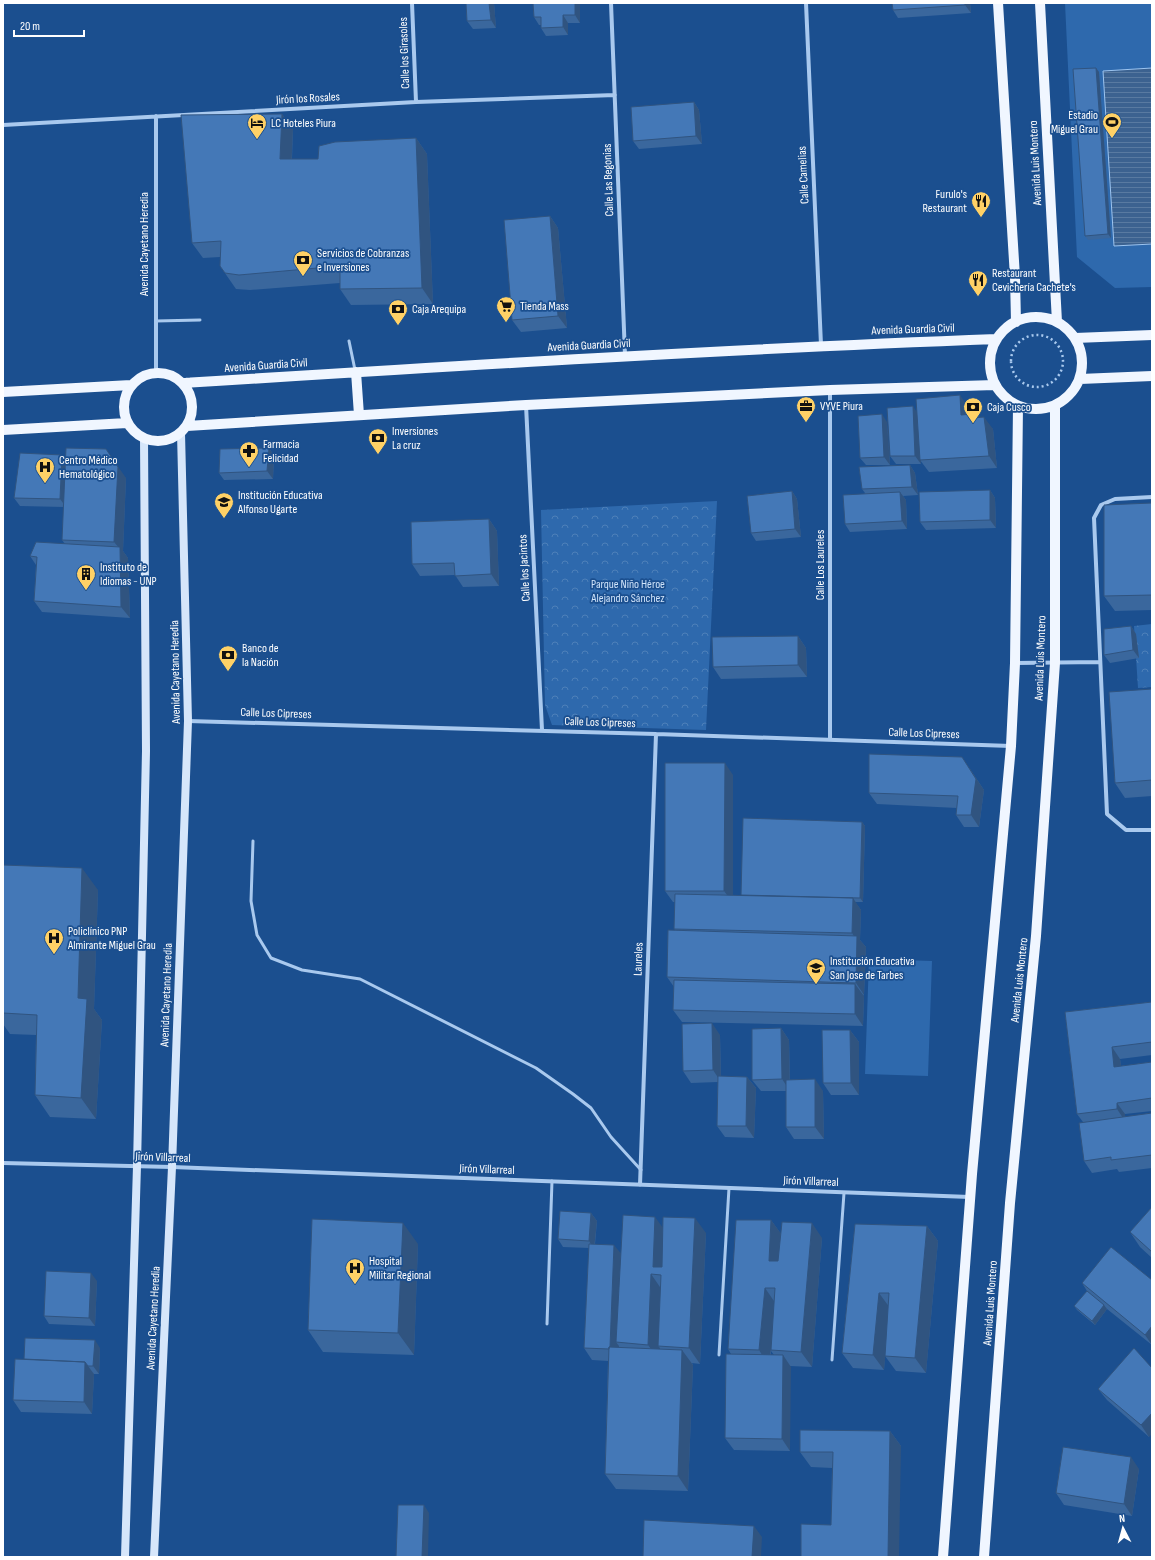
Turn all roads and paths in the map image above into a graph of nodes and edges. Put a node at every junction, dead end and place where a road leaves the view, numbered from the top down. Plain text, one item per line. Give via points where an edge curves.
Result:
1 (412, 3) edge
2 (611, 3) edge
3 (806, 3) edge
4 (998, 3) edge
5 (1040, 3) edge
6 (615, 96) junction
7 (416, 102) junction
8 (156, 116) junction
9 (3, 125) edge
10 (200, 320) dead end
11 (156, 321) junction
12 (1016, 322) junction
13 (1057, 322) junction
14 (1037, 335) joint
15 (1152, 335) edge
16 (1075, 338) junction
17 (997, 339) junction
18 (349, 341) dead end
19 (821, 345) junction
20 (625, 356) junction
21 (156, 372) junction
22 (356, 372) junction
23 (1152, 376) edge
24 (1080, 379) junction
25 (184, 383) junction
26 (131, 385) junction
27 (995, 385) junction
28 (830, 390) junction
29 (3, 392) edge
30 (526, 405) junction
31 (1055, 405) junction
32 (1018, 406) junction
33 (359, 415) junction
34 (127, 423) junction
35 (184, 429) junction
36 (3, 430) edge
37 (144, 438) junction
38 (1152, 497) edge
39 (1100, 662) junction
40 (1015, 663) junction
41 (1055, 663) junction
42 (188, 721) junction
43 (542, 730) junction
44 (656, 734) junction
45 (830, 739) junction
46 (1011, 746) junction
47 (1152, 830) edge
48 (253, 841) dead end
49 (3, 1163) edge
50 (137, 1166) junction
51 (172, 1167) junction
52 (641, 1170) junction
53 (552, 1181) junction
54 (640, 1185) junction
55 (729, 1188) junction
56 (844, 1192) junction
57 (970, 1197) junction
58 (546, 1324) dead end
59 (719, 1355) dead end
60 (832, 1360) dead end
61 (125, 1557) edge
62 (154, 1557) edge
63 (942, 1557) edge
64 (984, 1557) edge

1 - 7 street, Calle los Girasoles
2 - 6 street, Calle Las Begonias
3 - 19 street, Calle Camelias
4 - 12 main road
5 - 13 main road, Avenida Luis Montero
6 - 7 street, Jirón los Rosales
6 - 20 street, Calle Las Begonias
7 - 8 street, Jirón los Rosales
8 - 9 street, Jirón los Rosales
8 - 11 street, Avenida Cayetano Heredia
10 - 11 lane
11 - 21 street, Avenida Cayetano Heredia
12 - 13 main road via 1043,318
12 - 17 main road via 1005,329
13 - 16 main road
14 - 14 path via 1028,336 1014,348 1011,366 1019,381 1034,388 1042,388 1050,385 1061,374 1064,357 1061,348 1054,341 1047,336
15 - 16 main road
16 - 24 main road via 1081,351
17 - 19 main road, Avenida Guardia Civil
17 - 27 main road via 990,362
18 - 22 lane
19 - 20 main road, Avenida Guardia Civil
20 - 22 main road, Avenida Guardia Civil
21 - 25 main road via 165,372
21 - 26 main road via 138,378
22 - 25 main road, Avenida Guardia Civil
22 - 33 main road
23 - 24 main road
24 - 31 main road via 1070,394
25 - 35 main road via 189,390 193,408
26 - 29 main road
26 - 34 main road via 123,403
27 - 28 main road
27 - 32 main road via 1008,400
28 - 30 main road
28 - 45 street, Calle Los Laureles
30 - 33 main road
30 - 43 street, Calle los Jacintos
31 - 32 main road via 1043,409
31 - 41 main road, Avenida Luis Montero
32 - 40 main road, Avenida Luis Montero
33 - 35 main road
34 - 36 main road
34 - 37 main road via 134,432
35 - 37 main road via 173,438 163,441
35 - 42 main road, Avenida Cayetano Heredia
37 - 50 main road, Avenida Cayetano Heredia via 146,751
38 - 39 street via 1115,499 1101,505 1094,518
39 - 41 street
39 - 47 street via 1106,814 1126,830
40 - 41 street
40 - 46 main road, Avenida Luis Montero
41 - 64 main road, Avenida Luis Montero via 1036,936 1010,1203
42 - 43 street, Calle Los Cipreses
42 - 51 main road, Avenida Cayetano Heredia
43 - 44 street, Calle Los Cipreses
44 - 45 street, Calle Los Cipreses
44 - 52 street, Laureles
45 - 46 street, Calle Los Cipreses
46 - 57 main road, Avenida Luis Montero
48 - 52 lane via 251,901 257,935 271,958 302,970 360,978 536,1068 591,1108 611,1137
49 - 50 street, Jirón Villarreal
50 - 51 street, Jirón Villarreal
50 - 61 main road, Avenida Cayetano Heredia
51 - 53 street, Jirón Villarreal
51 - 62 main road, Avenida Cayetano Heredia
52 - 54 street, Laureles
53 - 54 street, Jirón Villarreal
53 - 58 lane
54 - 55 street, Jirón Villarreal
55 - 56 street, Jirón Villarreal
55 - 59 lane
56 - 57 street, Jirón Villarreal
56 - 60 lane
57 - 63 main road, Avenida Luis Montero

